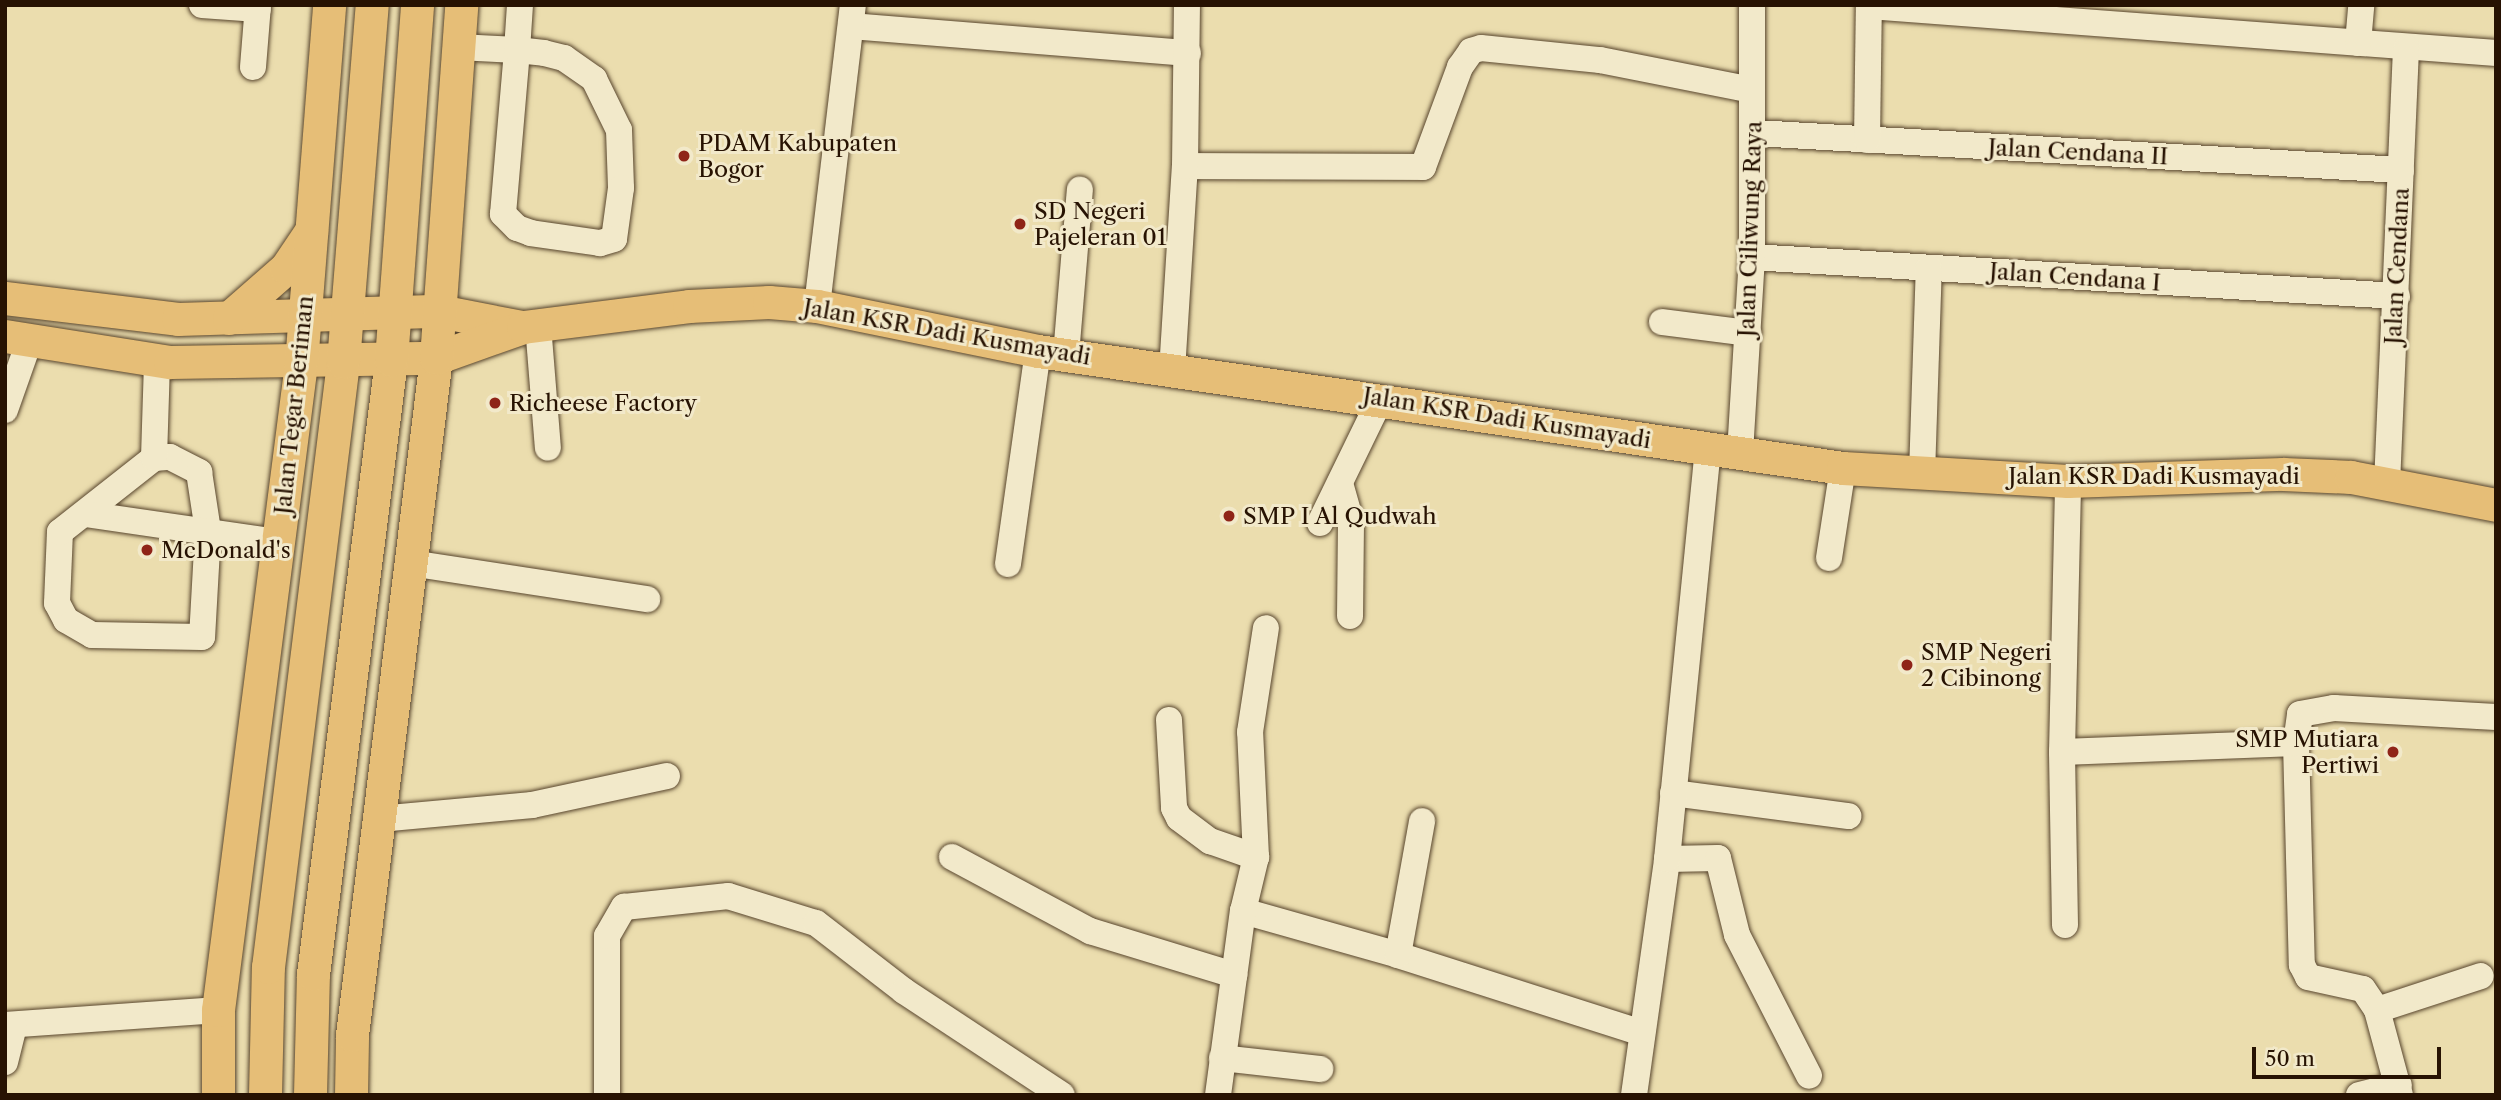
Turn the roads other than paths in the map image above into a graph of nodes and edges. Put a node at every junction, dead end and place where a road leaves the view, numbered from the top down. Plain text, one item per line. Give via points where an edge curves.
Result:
1 (201, 5) edge
2 (329, 5) edge
3 (372, 5) edge
4 (417, 5) edge
5 (461, 5) edge
6 (520, 5) edge
7 (1187, 5) edge
8 (1752, 5) edge
9 (2361, 5) edge
10 (1869, 6) edge
11 (258, 7) edge
12 (852, 16) edge
13 (2358, 43) junction
14 (458, 47) junction
15 (2406, 48) junction
16 (517, 50) junction
17 (1188, 53) junction
18 (2496, 53) edge
19 (253, 67) dead end
20 (1752, 90) junction
21 (1755, 133) junction
22 (1867, 140) junction
23 (1185, 166) junction
24 (2401, 170) junction
25 (1080, 190) dead end
26 (311, 231) junction
27 (1752, 257) junction
28 (1929, 268) junction
29 (2397, 296) junction
30 (5, 298) edge
31 (817, 306) junction
32 (439, 310) junction
33 (395, 312) junction
34 (348, 314) junction
35 (306, 316) junction
36 (229, 318) junction
37 (1662, 322) dead end
38 (530, 326) junction
39 (1748, 333) junction
40 (17, 339) edge
41 (1052, 353) junction
42 (436, 358) junction
43 (391, 360) junction
44 (163, 362) junction
45 (344, 362) junction
46 (301, 363) junction
47 (1172, 371) junction
48 (1381, 398) junction
49 (5, 410) edge
50 (548, 448) dead end
51 (1708, 449) junction
52 (1740, 453) junction
53 (162, 457) junction
54 (1843, 468) junction
55 (1922, 474) junction
56 (2068, 481) junction
57 (1340, 483) junction
58 (2388, 484) junction
59 (2496, 505) edge
60 (85, 514) junction
61 (1320, 523) dead end
62 (208, 531) junction
63 (278, 542) junction
64 (1829, 558) dead end
65 (411, 563) junction
66 (1008, 564) dead end
67 (647, 599) dead end
68 (1350, 616) dead end
69 (1266, 628) dead end
70 (2496, 717) edge
71 (1169, 720) dead end
72 (2296, 743) junction
73 (2062, 752) junction
74 (667, 776) dead end
75 (1673, 793) junction
76 (1847, 816) dead end
77 (379, 820) junction
78 (1422, 821) dead end
79 (952, 857) dead end
80 (1256, 857) junction
81 (1667, 859) junction
82 (1243, 911) junction
83 (2065, 925) dead end
84 (1398, 955) junction
85 (1234, 975) junction
86 (2481, 976) dead end
87 (218, 1010) junction
88 (2377, 1010) junction
89 (10, 1026) edge
90 (1642, 1033) junction
91 (1222, 1058) junction
92 (5, 1062) edge
93 (1320, 1069) dead end
94 (1809, 1076) dead end
95 (2400, 1090) edge
96 (218, 1095) edge
97 (265, 1095) edge
98 (310, 1095) edge
99 (351, 1095) edge
100 (607, 1095) edge
101 (1062, 1095) edge
102 (1218, 1095) edge
103 (1634, 1095) edge
104 (2359, 1095) edge

1 - 11 street
2 - 26 main road, Jalan Tegar Beriman
3 - 34 main road, Jalan Tegar Beriman
4 - 33 main road
5 - 14 main road
6 - 16 street
7 - 17 street
8 - 20 street, Jalan Ciliwung Raya
9 - 13 street
10 - 13 street
10 - 22 street
11 - 19 street
12 - 17 street
12 - 31 street
13 - 15 street
14 - 16 street
14 - 32 main road
15 - 18 street
15 - 24 street, Jalan Cendana
16 - 16 street via 503,214 517,228 531,233 609,243 617,230 621,188 615,114 594,79 565,58
17 - 23 street
20 - 21 street, Jalan Ciliwung Raya
20 - 23 street via 1600,60 1481,48 1471,51 1460,67 1423,167
21 - 22 street, Jalan Cendana II
21 - 27 street, Jalan Ciliwung Raya
22 - 24 street, Jalan Cendana II
23 - 47 street
24 - 29 street, Jalan Cendana
25 - 41 street
26 - 35 main road, Jalan Tegar Beriman
26 - 36 main road via 271,284
27 - 28 street, Jalan Cendana I
27 - 39 street, Jalan Ciliwung Raya
28 - 29 street, Jalan Cendana I
28 - 55 street
29 - 58 street, Jalan Cendana
30 - 36 main road, Jalan KSR Dadi Kusmayadi via 178,319
31 - 38 main road, Jalan KSR Dadi Kusmayadi via 689,306
31 - 41 main road, Jalan KSR Dadi Kusmayadi
32 - 33 main road, Jalan KSR Dadi Kusmayadi
32 - 38 main road, Jalan KSR Dadi Kusmayadi
32 - 42 main road
33 - 34 main road, Jalan KSR Dadi Kusmayadi
33 - 43 main road
34 - 35 main road, Jalan KSR Dadi Kusmayadi
34 - 45 main road, Jalan Tegar Beriman
35 - 36 main road, Jalan KSR Dadi Kusmayadi
35 - 46 main road, Jalan Tegar Beriman
37 - 39 street
38 - 42 main road, Jalan KSR Dadi Kusmayadi
38 - 50 street
39 - 52 street, Jalan Ciliwung Raya
40 - 44 main road, Jalan KSR Dadi Kusmayadi
40 - 49 street
41 - 47 main road, Jalan KSR Dadi Kusmayadi
41 - 66 street
42 - 43 main road, Jalan KSR Dadi Kusmayadi
42 - 65 main road
43 - 45 main road, Jalan KSR Dadi Kusmayadi
43 - 98 main road via 313,974
44 - 46 main road, Jalan KSR Dadi Kusmayadi
44 - 53 street
45 - 46 main road, Jalan KSR Dadi Kusmayadi
45 - 97 main road, Jalan Tegar Beriman via 268,967
46 - 63 main road, Jalan Tegar Beriman
47 - 48 main road, Jalan KSR Dadi Kusmayadi
48 - 51 main road, Jalan KSR Dadi Kusmayadi
48 - 57 street
51 - 52 main road, Jalan KSR Dadi Kusmayadi
51 - 75 street
52 - 54 main road, Jalan KSR Dadi Kusmayadi
53 - 60 street
53 - 62 street via 199,471
54 - 55 main road, Jalan KSR Dadi Kusmayadi
54 - 64 street
55 - 56 main road, Jalan KSR Dadi Kusmayadi
56 - 58 main road, Jalan KSR Dadi Kusmayadi via 2283,474
56 - 73 street
57 - 61 street
57 - 68 street via 1351,522
58 - 59 main road, Jalan KSR Dadi Kusmayadi
60 - 62 street
60 - 62 street via 60,533 58,603 66,620 93,635 202,637
62 - 63 street
63 - 87 main road, Jalan Tegar Beriman
65 - 67 street
65 - 77 main road
69 - 80 street via 1250,732
70 - 72 street via 2334,708 2300,713
71 - 80 street via 1178,818 1210,841
72 - 73 street
72 - 88 street via 2302,965 2308,977 2363,989
73 - 83 street
74 - 77 street via 533,805
75 - 76 street
75 - 81 street
77 - 99 main road via 352,1035
78 - 84 street
79 - 85 street via 1090,932
80 - 82 street
81 - 90 street
81 - 94 street via 1718,858 1737,935
82 - 84 street
82 - 85 street
84 - 90 street
85 - 91 street
86 - 88 street
87 - 89 street
87 - 96 main road, Jalan Tegar Beriman
88 - 95 street
89 - 92 street
90 - 103 street
91 - 93 street
91 - 102 street
95 - 104 street
100 - 101 street via 607,936 624,907 728,896 816,923 904,991

